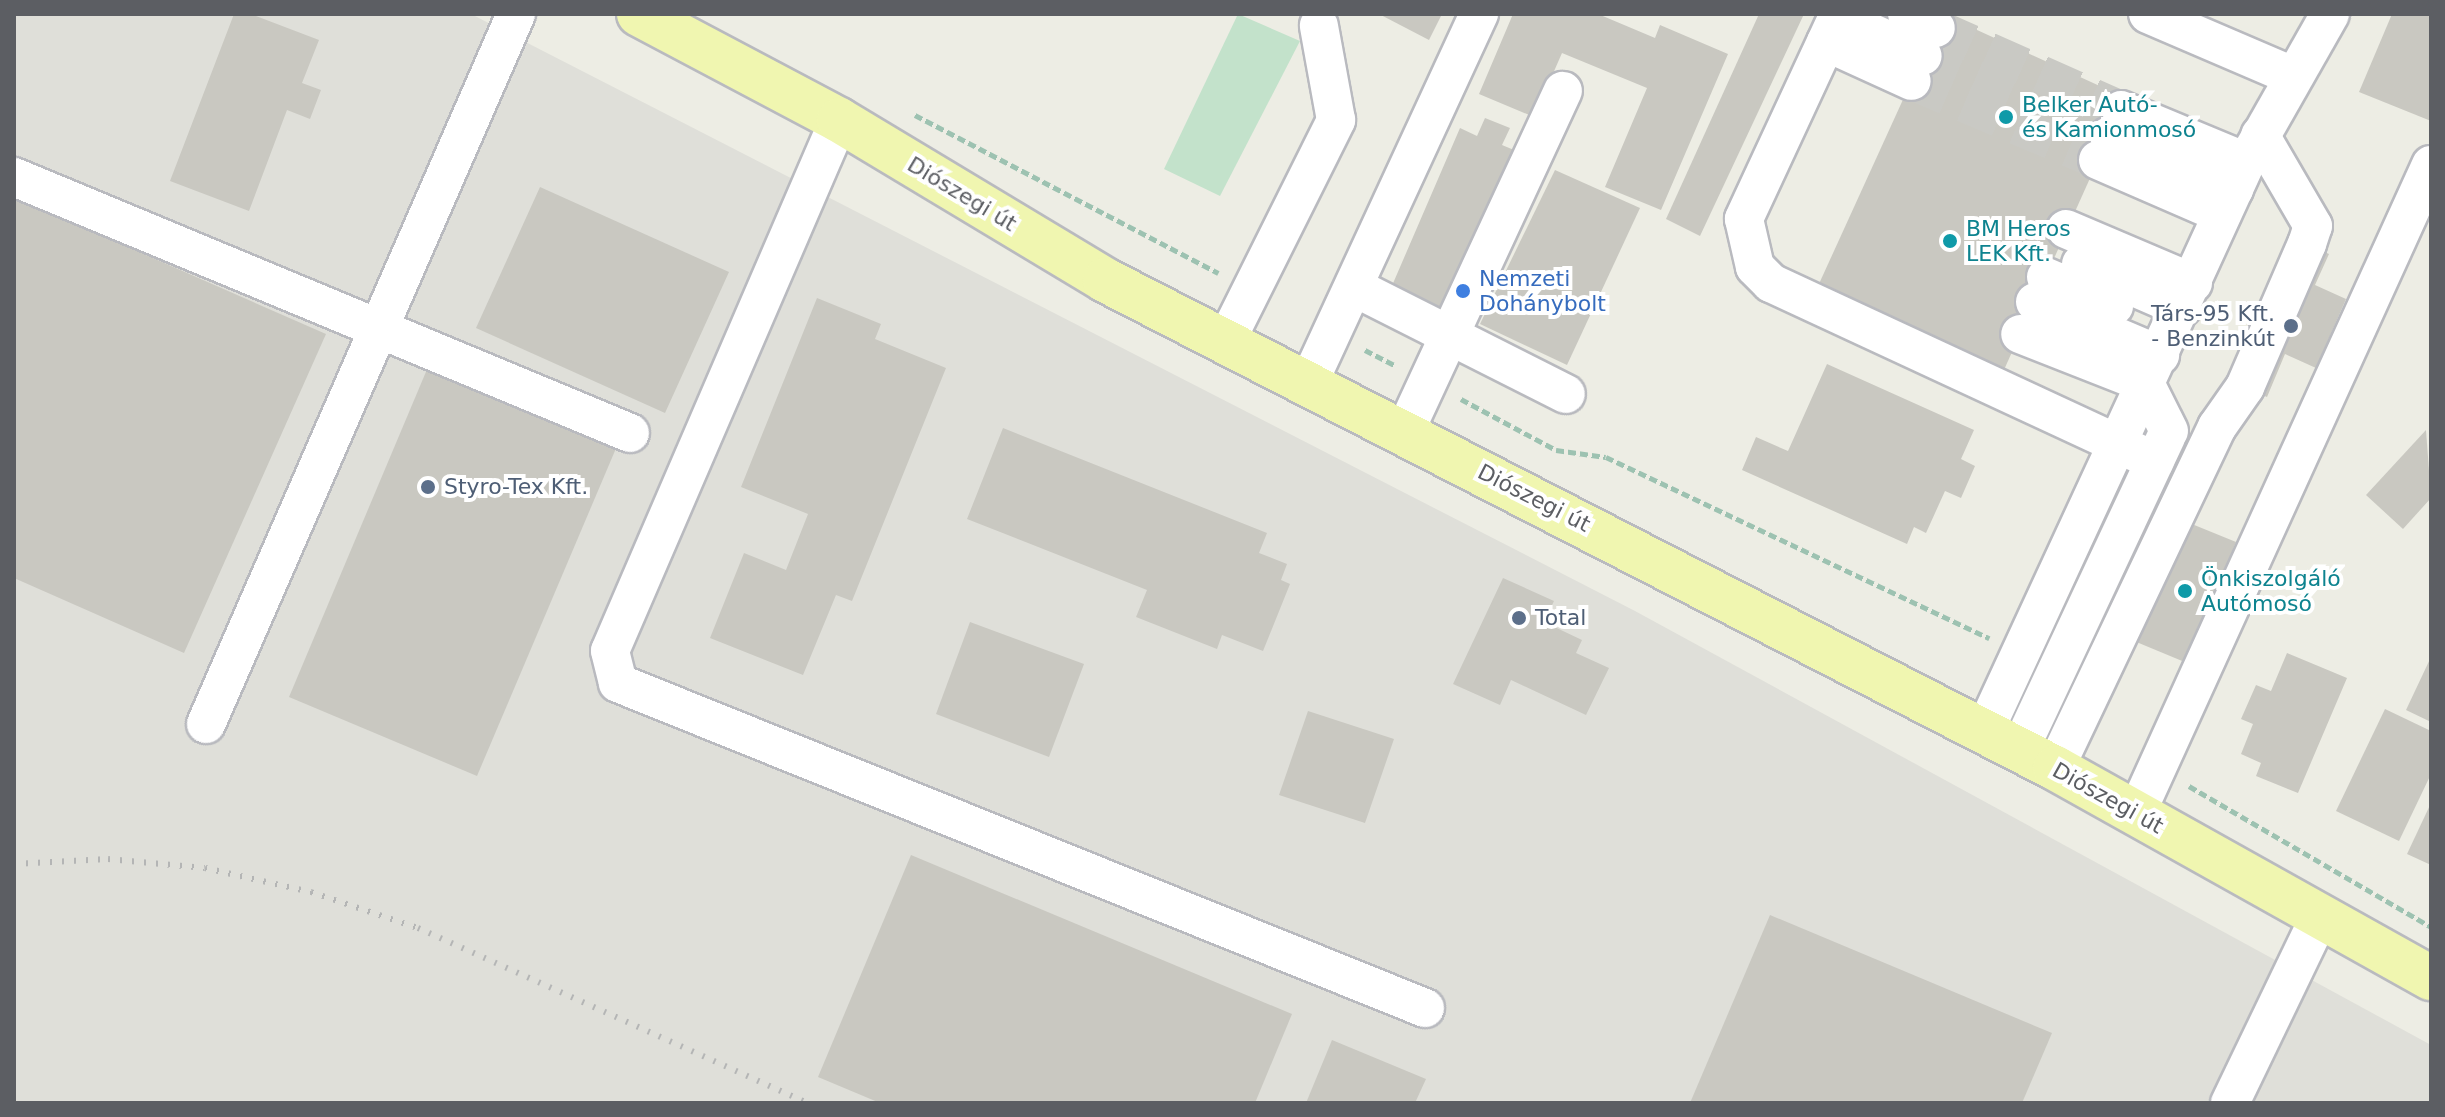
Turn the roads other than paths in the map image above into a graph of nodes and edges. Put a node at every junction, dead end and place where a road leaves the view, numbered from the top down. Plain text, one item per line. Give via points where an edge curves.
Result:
1 (516, 14) edge
2 (639, 14) edge
3 (1479, 14) edge
4 (2148, 14) edge
5 (2330, 14) edge
6 (1834, 24) edge
7 (1319, 26) dead end
8 (1919, 45) tunnel mouth
9 (2293, 76) junction
10 (1563, 91) dead end
11 (839, 120) junction
12 (2431, 165) edge
13 (2241, 175) junction
14 (14, 177) edge
15 (2045, 279) junction
16 (1356, 288) junction
17 (380, 326) junction
18 (2170, 332) junction
19 (1454, 335) junction
20 (1226, 341) junction
21 (1308, 384) junction
22 (1566, 394) dead end
23 (2217, 427) junction
24 (1405, 431) junction
25 (630, 433) dead end
26 (2117, 442) junction
27 (2162, 446) junction
28 (206, 724) dead end
29 (2019, 750) junction
30 (2136, 814) junction
31 (2320, 916) junction
32 (2431, 978) edge
33 (1425, 1008) dead end
34 (2230, 1103) edge

1 - 17 street
2 - 11 main road, Diószegi út
3 - 16 street
4 - 9 street
5 - 9 street
6 - 8 street
6 - 26 street via 1744,219 1755,267 1771,283
7 - 20 street via 1336,120
9 - 13 street
10 - 19 street
11 - 20 main road, Diószegi út via 1105,280
11 - 33 street via 610,651 618,683
12 - 30 street
13 - 13 street via 2109,135
13 - 18 street
13 - 23 street via 2313,226 2245,387
14 - 17 street
15 - 18 street
15 - 18 street
15 - 18 street
16 - 19 street
16 - 21 street
17 - 25 street
17 - 28 street
18 - 26 street
18 - 27 street
19 - 22 street
19 - 24 street
20 - 21 main road, Diószegi út
21 - 24 main road, Diószegi út
23 - 27 street
23 - 29 street
24 - 29 main road, Diószegi út
26 - 27 street
26 - 29 street
27 - 29 street
29 - 30 main road, Diószegi út
30 - 31 main road, Diószegi út
31 - 32 main road, Diószegi út
31 - 34 street

